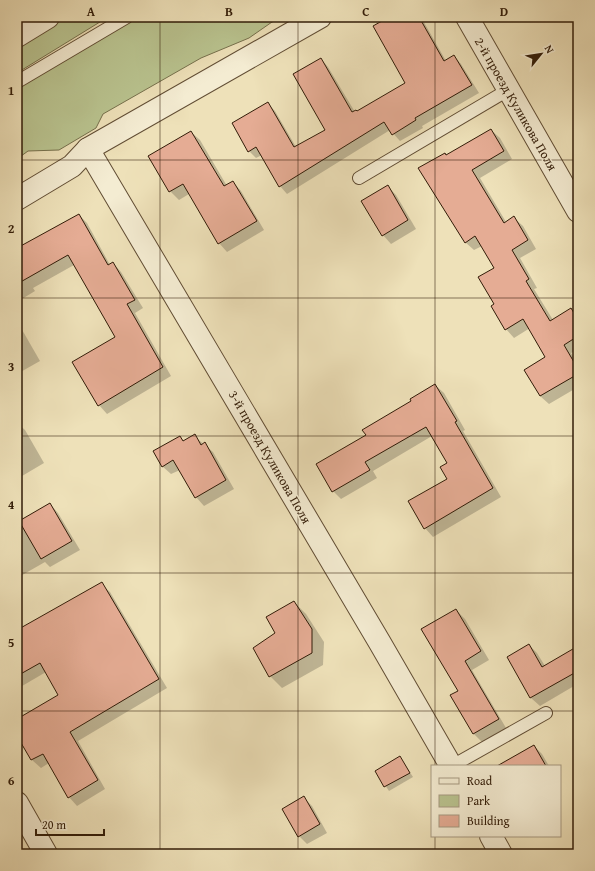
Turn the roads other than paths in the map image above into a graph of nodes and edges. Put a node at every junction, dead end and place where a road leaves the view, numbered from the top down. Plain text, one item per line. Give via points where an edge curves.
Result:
1 (48, 17) edge
2 (127, 17) edge
3 (320, 17) edge
4 (467, 17) edge
5 (21, 27) edge
6 (17, 82) edge
7 (508, 90) junction
8 (88, 149) junction
9 (359, 178) dead end
10 (17, 199) edge
11 (578, 211) edge
12 (546, 713) dead end
13 (451, 765) edge
14 (454, 765) edge
15 (17, 803) edge
16 (492, 837) edge
17 (46, 854) edge
18 (501, 854) edge

1 - 5 street
2 - 6 lane
3 - 8 street
4 - 7 street, 2-й проезд Куликова Поля
7 - 9 lane
7 - 11 street, 2-й проезд Куликова Поля
8 - 10 street via 72,166
8 - 13 street, 3-й проезд Куликова Поля
12 - 14 lane
15 - 17 street
16 - 18 street

